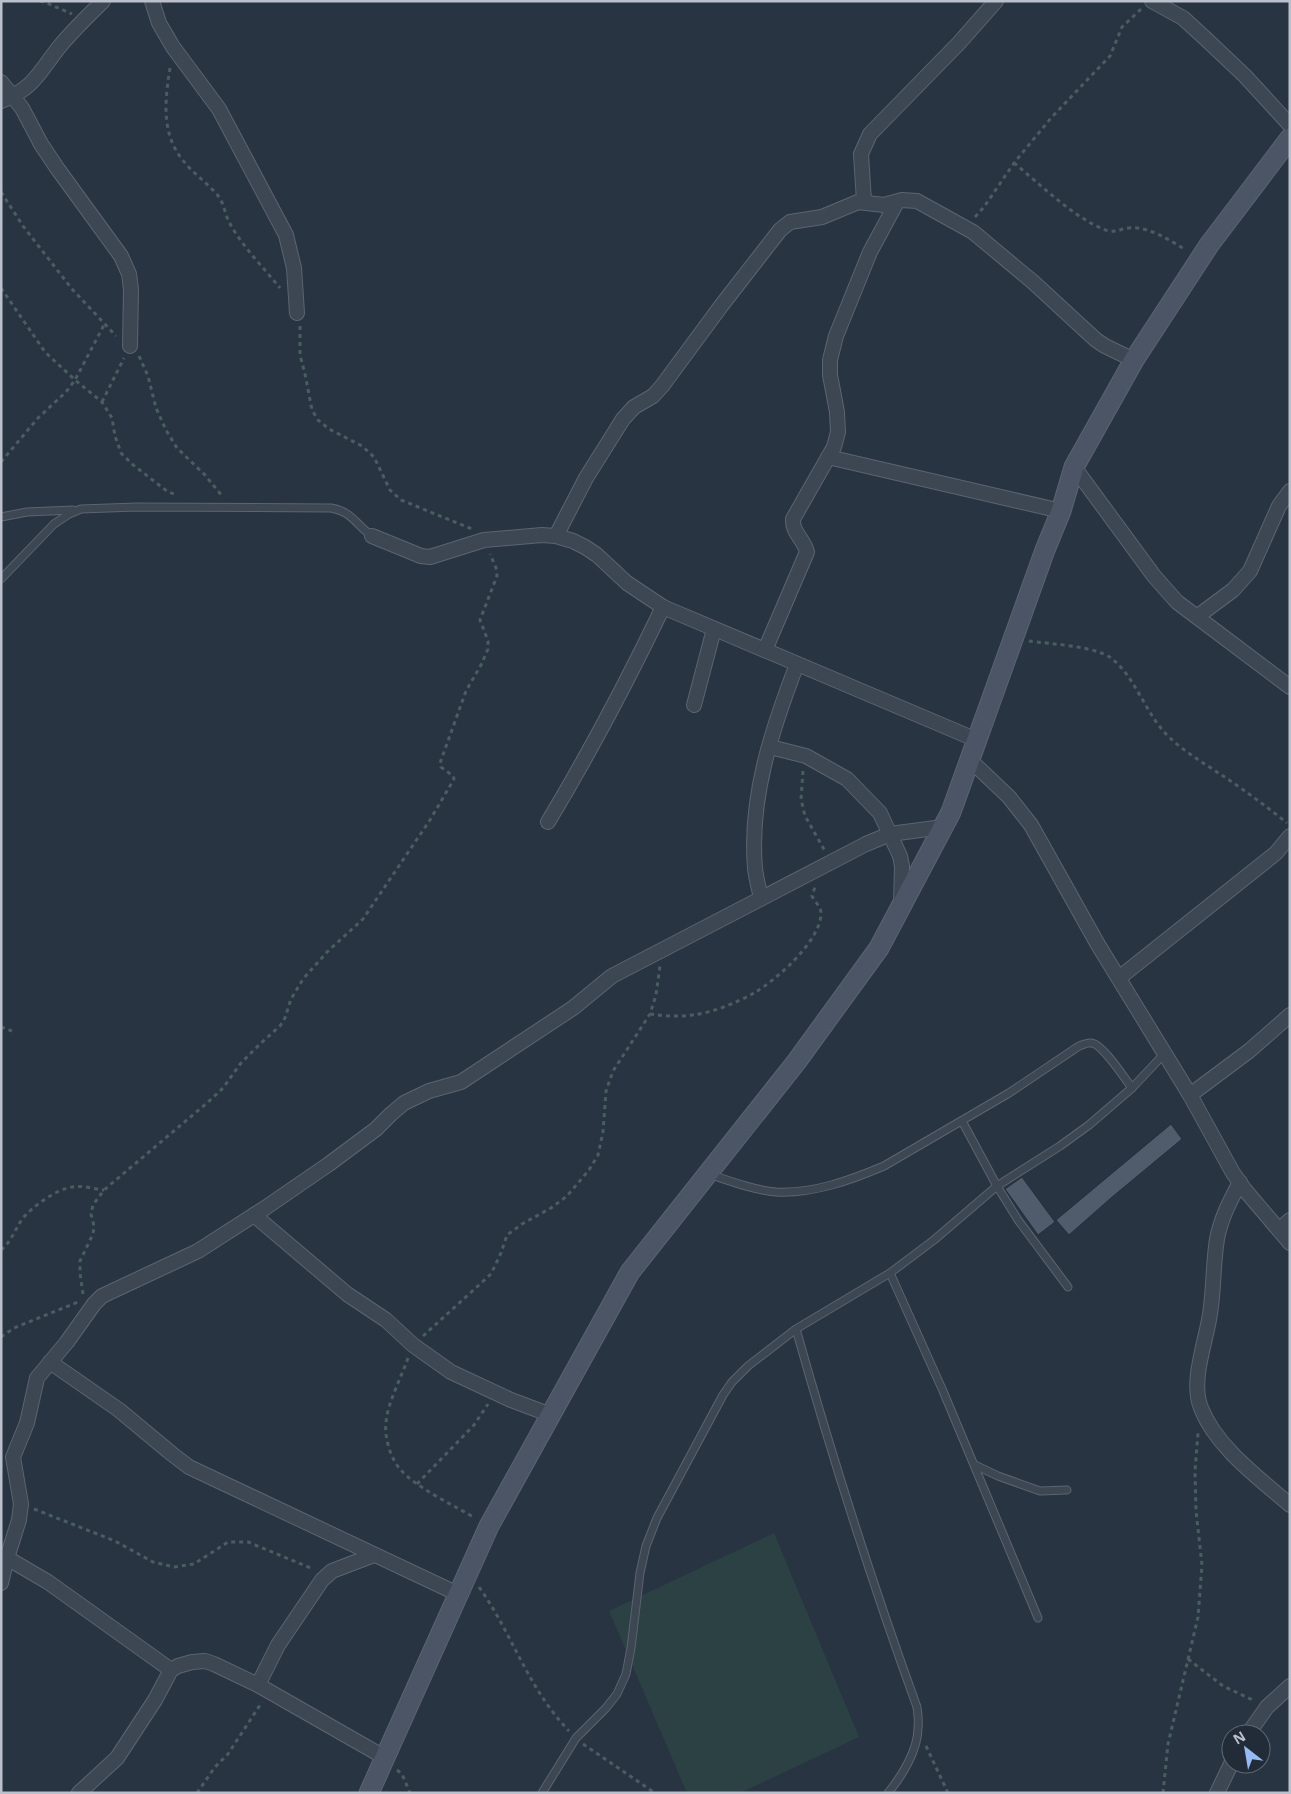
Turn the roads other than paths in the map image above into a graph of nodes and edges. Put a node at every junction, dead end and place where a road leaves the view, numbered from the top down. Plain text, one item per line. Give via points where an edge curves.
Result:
1 (103, 1) edge
2 (152, 1) edge
3 (996, 1) edge
4 (1148, 4) edge
5 (1, 82) edge
6 (7, 99) edge
7 (1290, 125) edge
8 (1290, 138) edge
9 (864, 201) junction
10 (897, 202) junction
11 (297, 313) dead end
12 (130, 346) road end
13 (1134, 360) junction
14 (828, 457) junction
15 (1074, 468) junction
16 (1290, 491) edge
17 (81, 510) junction
18 (1061, 511) junction
19 (1, 517) edge
20 (372, 536) joint
21 (556, 536) junction
22 (1, 579) edge
23 (663, 607) junction
24 (1198, 616) junction
25 (714, 628) junction
26 (765, 650) junction
27 (797, 664) junction
28 (1290, 687) edge
29 (694, 705) dead end
30 (977, 740) junction
31 (770, 747) junction
32 (970, 760) junction
33 (548, 822) dead end
34 (943, 827) junction
35 (890, 834) junction
36 (1290, 836) edge
37 (761, 898) junction
38 (901, 906) junction
39 (1119, 978) junction
40 (1290, 1015) edge
41 (1165, 1053) junction
42 (1132, 1088) junction
43 (1190, 1095) junction
44 (962, 1121) junction
45 (708, 1174) junction
46 (1240, 1182) junction
47 (997, 1186) junction
48 (254, 1215) junction
49 (1290, 1220) edge
50 (1279, 1230) junction
51 (1290, 1243) edge
52 (890, 1273) junction
53 (1068, 1287) dead end
54 (796, 1330) junction
55 (50, 1362) junction
56 (551, 1415) junction
57 (974, 1465) junction
58 (1068, 1490) dead end
59 (1290, 1506) edge
60 (374, 1555) junction
61 (5, 1560) edge
62 (1, 1583) edge
63 (458, 1594) junction
64 (1038, 1618) dead end
65 (172, 1670) junction
66 (1290, 1686) edge
67 (264, 1688) junction
68 (1255, 1724) edge
69 (384, 1757) junction
70 (1226, 1774) edge
71 (79, 1793) edge
72 (369, 1793) edge
73 (542, 1793) edge
74 (888, 1793) edge
75 (1217, 1793) edge

1 - 6 street via 59,46 37,78
2 - 11 street via 159,23 173,48 219,109 286,236 294,268
3 - 9 street via 870,134 861,154
4 - 7 street via 1183,18 1245,76
5 - 6 street
6 - 12 street via 22,108 57,168 121,256 132,289
8 - 13 main road via 1201,258
9 - 10 street via 884,205
9 - 21 street via 822,217 790,222 782,227 662,386 623,418 586,478
10 - 13 street via 916,201 966,227 1096,340
10 - 14 street via 870,252 836,336 830,375 838,432
13 - 15 main road
14 - 18 street
14 - 26 street via 793,519 795,530 808,552
15 - 18 main road
15 - 24 street via 1154,576 1177,602
16 - 24 street via 1250,571 1233,590
17 - 19 lane via 33,511
17 - 20 lane via 331,508 347,513
17 - 22 lane via 54,524
18 - 30 main road
20 - 21 street via 430,557 484,540
21 - 23 street via 585,547 627,583
23 - 25 street
23 - 33 street via 585,760
24 - 28 street
25 - 26 street
25 - 29 street
26 - 27 street
27 - 30 street
27 - 31 street via 776,718
30 - 32 main road
31 - 35 street via 806,756 847,779 880,813
31 - 37 street via 758,790 754,838 755,870
32 - 34 main road
32 - 39 street via 1031,825
34 - 35 street
34 - 38 main road
35 - 37 street
35 - 38 street via 902,866
36 - 39 street via 1276,853
37 - 48 street via 612,976 573,1008 461,1082 429,1091 404,1103 368,1135
38 - 45 main road via 879,948 797,1062
39 - 41 street
40 - 43 street via 1249,1052
41 - 42 lane
41 - 43 street
42 - 44 lane via 1104,1052 1091,1042 1079,1046 1009,1094
42 - 47 lane via 1068,1141
43 - 46 street
44 - 45 lane via 884,1166 822,1188 776,1192
44 - 47 lane
45 - 56 main road via 630,1272
46 - 50 street
46 - 59 street via 1224,1214 1217,1239 1210,1315 1197,1385 1200,1406 1224,1444
47 - 52 lane
47 - 53 lane
48 - 55 street via 198,1251 102,1296
48 - 56 street via 347,1294 386,1320 413,1345 451,1372
49 - 50 street
50 - 51 street
52 - 54 lane
52 - 57 lane
54 - 73 lane via 748,1366 723,1395 661,1510 646,1546 626,1674 617,1694 576,1738
54 - 74 lane via 870,1574 917,1708 918,1729 913,1750
55 - 60 street via 119,1410 189,1467
55 - 61 street via 37,1378 27,1423 13,1457 22,1504
56 - 63 main road via 488,1526
57 - 58 lane via 1040,1490
57 - 64 lane
60 - 63 street
60 - 67 street via 332,1571 322,1580 278,1645
61 - 62 street
61 - 65 street via 48,1582
63 - 69 main road
65 - 67 street via 205,1661
65 - 71 street via 118,1758
66 - 68 street via 1267,1707
67 - 69 street
69 - 72 main road
70 - 75 street

